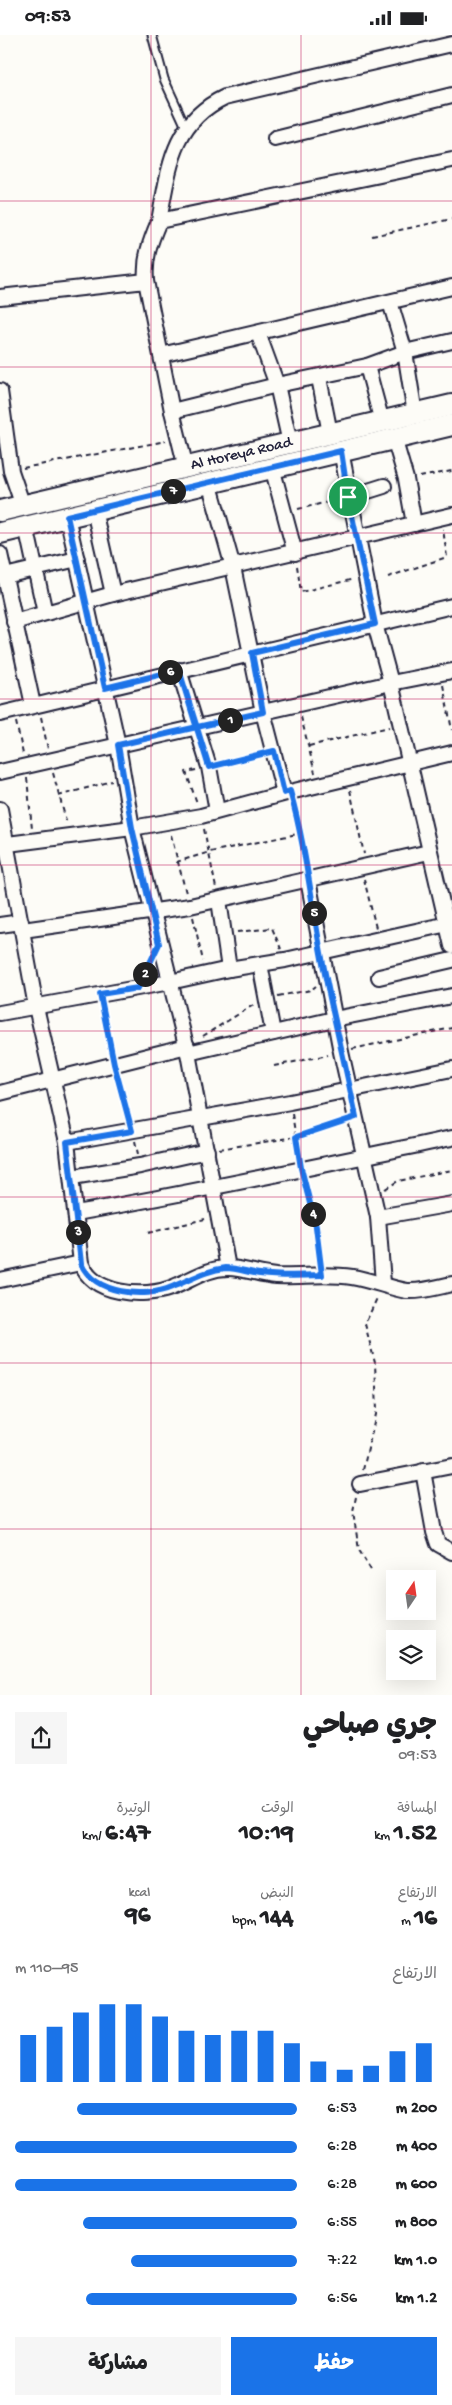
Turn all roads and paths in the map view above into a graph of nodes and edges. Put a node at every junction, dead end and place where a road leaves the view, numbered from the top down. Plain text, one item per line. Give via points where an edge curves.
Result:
1 (152, 35) edge
2 (452, 44) edge
3 (452, 95) edge
4 (186, 127) junction
5 (275, 139) dead end
6 (452, 160) edge
7 (452, 219) edge
8 (158, 221) junction
9 (372, 235) dead end
10 (146, 281) junction
11 (452, 287) edge
12 (0, 297) edge
13 (390, 302) junction
14 (258, 333) junction
15 (452, 341) edge
16 (405, 353) junction
17 (161, 355) junction
18 (367, 366) junction
19 (319, 378) junction
20 (277, 385) junction
21 (0, 391) edge
22 (452, 405) edge
23 (172, 411) junction
24 (415, 414) junction
25 (382, 422) junction
26 (452, 425) edge
27 (330, 433) junction
28 (3, 436) edge
29 (178, 438) junction
30 (394, 438) junction
31 (290, 443) junction
32 (341, 451) junction
33 (272, 467) junction
34 (186, 468) junction
35 (11, 471) junction
36 (452, 471) edge
37 (406, 479) junction
38 (209, 482) junction
39 (384, 487) dead end
40 (348, 497) junction
41 (23, 506) junction
42 (94, 510) junction
43 (0, 511) edge
44 (284, 513) junction
45 (67, 516) junction
46 (447, 516) edge
47 (414, 524) junction
48 (26, 526) junction
49 (0, 533) edge
50 (358, 537) junction
51 (295, 553) junction
52 (0, 554) edge
53 (77, 559) junction
54 (233, 567) junction
55 (36, 568) junction
56 (5, 575) junction
57 (366, 577) junction
58 (388, 577) dead end
59 (113, 594) junction
60 (84, 601) junction
61 (452, 607) edge
62 (45, 613) junction
63 (14, 622) junction
64 (375, 624) junction
65 (252, 653) junction
66 (179, 670) junction
67 (446, 672) edge
68 (391, 683) junction
69 (105, 688) junction
70 (35, 704) junction
71 (297, 705) junction
72 (7, 712) edge
73 (263, 712) junction
74 (400, 724) junction
75 (196, 728) junction
76 (452, 730) edge
77 (118, 745) junction
78 (309, 746) junction
79 (274, 751) junction
80 (452, 753) edge
81 (50, 762) junction
82 (409, 764) junction
83 (26, 767) junction
84 (209, 767) junction
85 (0, 772) edge
86 (123, 777) junction
87 (347, 778) junction
88 (317, 785) junction
89 (287, 792) junction
90 (58, 796) junction
91 (0, 809) edge
92 (217, 811) junction
93 (201, 815) junction
94 (168, 821) junction
95 (132, 828) junction
96 (302, 833) junction
97 (71, 836) junction
98 (33, 841) junction
99 (4, 845) edge
100 (210, 852) junction
101 (429, 852) junction
102 (176, 862) junction
103 (364, 867) junction
104 (308, 880) junction
105 (219, 900) junction
106 (190, 906) junction
107 (152, 911) junction
108 (449, 923) edge
109 (0, 925) edge
110 (22, 926) junction
111 (223, 933) junction
112 (378, 938) junction
113 (159, 944) junction
114 (452, 947) edge
115 (321, 951) junction
116 (285, 960) junction
117 (452, 960) edge
118 (260, 964) junction
119 (229, 969) junction
120 (206, 973) junction
121 (379, 977) dead end
122 (326, 980) junction
123 (170, 982) junction
124 (138, 988) junction
125 (100, 994) junction
126 (452, 996) edge
127 (266, 998) junction
128 (36, 1007) junction
129 (0, 1013) edge
130 (334, 1019) junction
131 (452, 1028) edge
132 (273, 1033) junction
133 (187, 1049) junction
134 (341, 1052) junction
135 (114, 1064) junction
136 (274, 1066) dead end
137 (452, 1069) edge
138 (54, 1079) junction
139 (350, 1088) junction
140 (0, 1093) edge
141 (290, 1102) junction
142 (202, 1117) junction
143 (356, 1117) junction
144 (132, 1131) junction
145 (296, 1137) junction
146 (452, 1138) edge
147 (67, 1142) junction
148 (207, 1151) junction
149 (365, 1156) junction
150 (140, 1166) junction
151 (301, 1168) junction
152 (452, 1170) edge
153 (72, 1177) junction
154 (212, 1188) junction
155 (374, 1197) junction
156 (452, 1204) edge
157 (216, 1209) junction
158 (76, 1213) junction
159 (378, 1217) junction
160 (148, 1233) dead end
161 (81, 1263) junction
162 (228, 1268) junction
163 (322, 1275) junction
164 (0, 1279) edge
165 (384, 1283) junction
166 (452, 1284) edge
167 (452, 1466) edge
168 (423, 1471) junction
169 (360, 1484) junction
170 (452, 1552) edge
171 (371, 1570) dead end

1 - 4 lane via 164,79
2 - 4 street via 226,97 197,114
3 - 5 street
4 - 8 street via 171,160
6 - 8 street
7 - 9 path
8 - 10 street via 147,250
10 - 12 street
10 - 17 street
11 - 13 street
13 - 14 street
13 - 16 street
14 - 17 street
14 - 20 street
15 - 16 street
16 - 18 street
16 - 24 street
17 - 23 street
18 - 19 street
18 - 25 street
19 - 20 street
19 - 27 street
20 - 23 street
20 - 31 street
21 - 28 street
22 - 24 main road, Al Horeya Road
23 - 29 street
24 - 25 main road, Al Horeya Road
25 - 27 main road, Al Horeya Road
26 - 30 main road, Al Horeya Road
27 - 31 main road, Al Horeya Road
28 - 35 street
29 - 34 street
29 - 35 path
30 - 32 main road, Al Horeya Road
30 - 37 street
31 - 34 main road, Al Horeya Road
32 - 33 main road, Al Horeya Road
32 - 40 street
33 - 38 main road, Al Horeya Road
33 - 44 street
34 - 41 main road, Al Horeya Road
35 - 41 street
36 - 37 path
37 - 47 street
38 - 42 main road, Al Horeya Road
38 - 54 street
39 - 40 street
40 - 44 path
40 - 50 street
41 - 43 main road, Al Horeya Road
42 - 45 main road, Al Horeya Road
42 - 59 street
44 - 51 street
45 - 48 main road, Al Horeya Road
45 - 53 street
46 - 47 street
46 - 58 path via 447,557
47 - 50 street
48 - 49 main road, Al Horeya Road
48 - 55 street
50 - 51 street
50 - 57 street
51 - 54 street
51 - 57 path via 301,592
52 - 56 street
53 - 55 street
53 - 60 street
54 - 59 street
54 - 65 street
55 - 56 street
55 - 62 street
56 - 63 street
57 - 64 street
59 - 60 street
60 - 62 street
60 - 69 street
61 - 64 street
62 - 63 street
63 - 70 street
64 - 65 street
64 - 68 street
65 - 66 street
65 - 73 street
66 - 69 street
66 - 75 street
67 - 68 street
67 - 76 path
68 - 71 street
68 - 74 street
69 - 70 street
69 - 77 street
70 - 72 street
70 - 81 path
71 - 73 street
71 - 78 path
72 - 83 path
73 - 75 street
73 - 79 street
74 - 78 path
74 - 82 street
75 - 77 street
75 - 84 street
77 - 81 street
77 - 86 street
78 - 88 path
79 - 84 path
79 - 89 street
80 - 82 street
81 - 83 street
81 - 90 path
82 - 87 street
82 - 101 street
83 - 85 street
83 - 98 path
84 - 92 street
84 - 93 path via 186,772
86 - 90 path
86 - 95 street
87 - 88 street
87 - 103 path
88 - 89 street
89 - 92 street
89 - 96 path
90 - 97 path
91 - 99 street
92 - 93 street
93 - 94 street
93 - 100 path
94 - 95 street
94 - 102 path
95 - 97 street
95 - 107 street
96 - 100 path
96 - 104 path
97 - 98 street
98 - 99 street
99 - 110 street
100 - 102 path
100 - 105 path
101 - 103 street
101 - 108 street
102 - 106 path
103 - 104 street
103 - 112 path
104 - 105 street
104 - 115 street
105 - 106 street
105 - 111 street
106 - 107 street
106 - 120 path
107 - 110 street
107 - 113 street
108 - 112 street
108 - 114 street
109 - 110 street
110 - 128 street
111 - 116 path via 272,928
111 - 119 street
112 - 115 street
113 - 123 street
113 - 124 path
115 - 116 street
115 - 122 street
116 - 118 street
117 - 121 street
118 - 119 street
118 - 127 street
119 - 120 street
120 - 123 street
122 - 127 path via 311,990
122 - 130 street
123 - 124 street
123 - 133 street
124 - 125 street
125 - 128 street
125 - 135 path
126 - 130 street
127 - 132 street
127 - 133 path
128 - 129 street
128 - 138 street
130 - 132 street
130 - 134 street
131 - 134 path
132 - 133 street
133 - 135 street
133 - 142 street
134 - 136 path
134 - 139 street
135 - 138 street
135 - 144 path
137 - 139 street
138 - 140 street
138 - 147 street
139 - 141 street
139 - 143 street
141 - 142 street
141 - 145 path
142 - 144 street
142 - 148 street
143 - 145 path
143 - 149 street
144 - 147 street
144 - 150 path
145 - 148 path
145 - 151 path
146 - 149 street
147 - 153 street
148 - 150 street
148 - 154 street
149 - 151 street
149 - 155 street
150 - 153 street
151 - 154 street
151 - 163 path via 316,1227
152 - 155 path via 398,1181
153 - 158 street
154 - 157 street
154 - 158 street
155 - 159 street
156 - 159 street
157 - 160 path via 203,1221
157 - 162 street
158 - 161 street
159 - 165 street
161 - 162 street via 89,1278 96,1283 123,1292 171,1288 199,1275
161 - 164 street
162 - 163 street via 275,1276
163 - 165 street
165 - 166 street via 406,1291
165 - 169 path via 365,1324 375,1363 377,1410
167 - 168 street
168 - 169 street
168 - 170 street via 438,1544
169 - 171 path via 352,1511 358,1550

